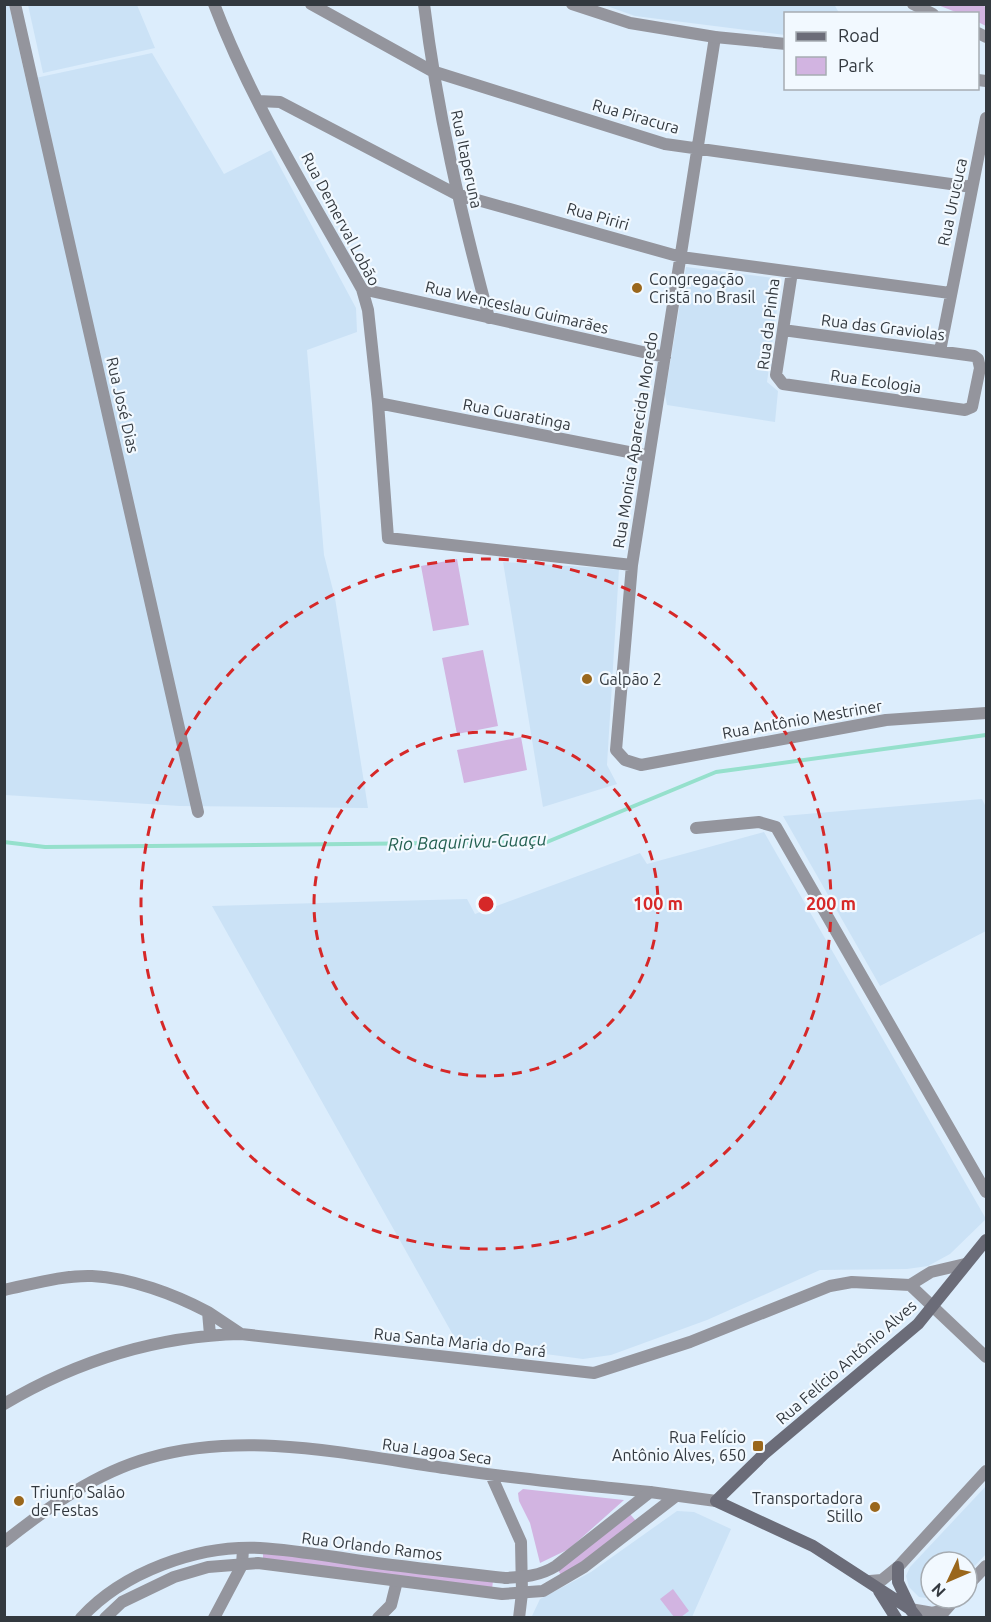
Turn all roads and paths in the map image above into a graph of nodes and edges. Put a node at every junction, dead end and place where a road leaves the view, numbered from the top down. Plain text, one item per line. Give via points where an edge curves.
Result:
1 (15, 4) edge
2 (214, 4) edge
3 (311, 4) edge
4 (424, 4) edge
5 (572, 4) edge
6 (913, 4) edge
7 (929, 12) edge
8 (715, 37) junction
9 (784, 44) edge
10 (432, 71) junction
11 (258, 101) junction
12 (987, 118) edge
13 (698, 150) junction
14 (972, 187) junction
15 (456, 194) junction
16 (681, 257) junction
17 (792, 272) junction
18 (362, 289) junction
19 (950, 293) junction
20 (489, 318) junction
21 (783, 330) junction
22 (940, 351) junction
23 (665, 357) junction
24 (778, 381) joint
25 (378, 403) junction
26 (970, 409) joint
27 (649, 456) junction
28 (632, 565) junction
29 (987, 713) edge
30 (625, 760) joint
31 (198, 813) dead end
32 (696, 828) dead end
33 (987, 1192) edge
34 (987, 1240) edge
35 (965, 1264) junction
36 (910, 1286) junction
37 (4, 1290) edge
38 (933, 1309) junction
39 (208, 1312) junction
40 (241, 1334) junction
41 (210, 1335) junction
42 (987, 1357) edge
43 (4, 1404) edge
44 (986, 1473) edge
45 (491, 1475) junction
46 (650, 1492) junction
47 (676, 1496) junction
48 (716, 1501) junction
49 (4, 1542) edge
50 (243, 1549) junction
51 (242, 1565) junction
52 (898, 1567) junction
53 (522, 1577) junction
54 (397, 1581) junction
55 (870, 1581) junction
56 (522, 1593) junction
57 (914, 1613) edge
58 (942, 1613) edge
59 (81, 1617) edge
60 (105, 1617) edge
61 (214, 1617) edge
62 (378, 1617) edge
63 (519, 1617) edge
64 (896, 1617) edge

1 - 31 street, Rua José Dias
2 - 11 street, Rua Demerval Lobão
3 - 10 street, Rua Piracura
4 - 10 street, Rua Itaperuna
5 - 8 street via 630,23
6 - 7 street
8 - 9 street
8 - 13 street, Rua Monica Aparecida Moredo
10 - 13 street, Rua Piracura via 665,144
10 - 15 street, Rua Itaperuna
11 - 15 street, Rua Piriri via 280,102
11 - 18 street, Rua Demerval Lobão
12 - 14 street, Rua Urucuca
13 - 14 street, Rua Piracura
13 - 16 street, Rua Monica Aparecida Moredo
14 - 19 street, Rua Urucuca
15 - 16 street, Rua Piriri
15 - 20 street, Rua Itaperuna
16 - 17 street, Rua Piriri
16 - 23 street, Rua Monica Aparecida Moredo
17 - 19 street, Rua Piriri
17 - 21 street, Rua da Pinha
18 - 20 street, Rua Wenceslau Guimarães
18 - 25 street, Rua Demerval Lobão via 368,310
19 - 22 street, Rua Urucuca
20 - 23 street, Rua Wenceslau Guimarães
21 - 22 street, Rua das Graviolas
21 - 24 street, Rua da Pinha
22 - 26 street, Rua das Graviolas via 978,359 980,368
23 - 27 street, Rua Monica Aparecida Moredo
24 - 26 street, Rua Ecologia
25 - 27 street, Rua Guaratinga
25 - 28 street, Rua Demerval Lobão via 388,538
27 - 28 street, Rua Monica Aparecida Moredo
28 - 30 street, Rua Monica Aparecida Moredo via 616,750
29 - 30 street, Rua Antônio Mestriner via 886,720 641,765
32 - 33 street via 759,822 776,827
34 - 35 main road, Rua Felício Antônio Alves
35 - 36 street via 931,1272
35 - 38 main road, Rua Felício Antônio Alves
36 - 38 street
36 - 40 street, Rua Santa Maria do Pará via 852,1282 830,1286 690,1342 594,1373
37 - 39 street via 93,1276 179,1297
38 - 42 street
38 - 48 main road, Rua Felício Antônio Alves via 764,1454
39 - 40 street
39 - 41 street
40 - 41 street, Rua Santa Maria do Pará
41 - 43 street, Rua Santa Maria do Pará via 121,1352 69,1370
44 - 52 street
45 - 46 street, Rua Lagoa Seca
45 - 49 street, Rua Lagoa Seca via 290,1447 212,1445 146,1458 110,1474 70,1494
45 - 53 street via 518,1529
46 - 47 street, Rua Lagoa Seca
46 - 53 street, Rua Orlando Ramos via 556,1566 543,1574
47 - 48 street, Rua Lagoa Seca
47 - 56 street, Rua Orlando Ramos via 564,1581 543,1591
48 - 55 main road, Rua Lagoa Seca via 813,1546
50 - 51 street
50 - 53 street, Rua Orlando Ramos
50 - 59 street, Rua Orlando Ramos via 181,1559 125,1581
51 - 54 street, Rua Orlando Ramos via 258,1563
51 - 60 street, Rua Orlando Ramos via 208,1567 174,1577 122,1602
51 - 61 street
52 - 55 street via 882,1580
52 - 57 main road via 898,1582
53 - 56 street
54 - 56 street, Rua Orlando Ramos
54 - 62 street via 391,1605
55 - 57 main road, Rua Lagoa Seca
55 - 64 main road
56 - 63 street
57 - 58 street

